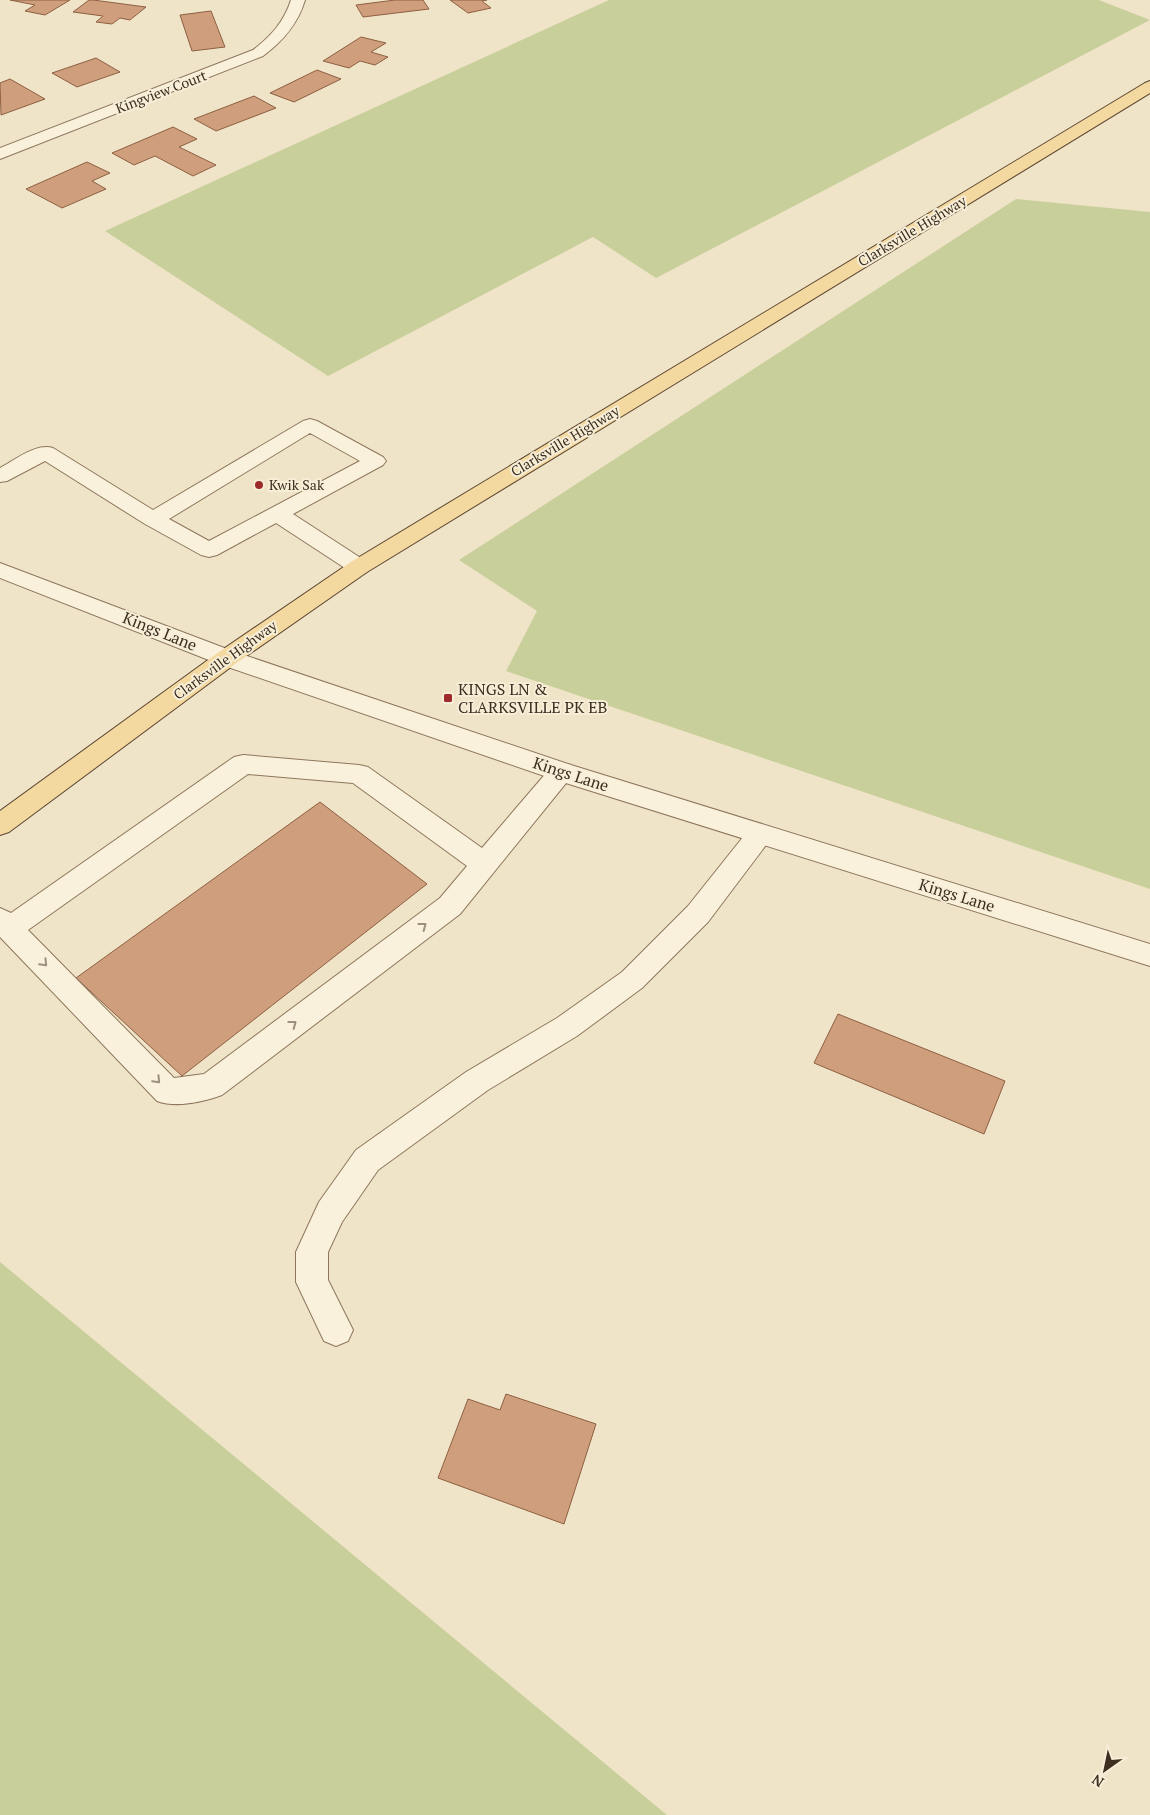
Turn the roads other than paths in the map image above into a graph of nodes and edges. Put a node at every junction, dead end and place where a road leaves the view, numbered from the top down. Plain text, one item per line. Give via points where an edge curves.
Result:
1 (298, 0) edge
2 (1150, 86) edge
3 (0, 154) edge
4 (0, 476) edge
5 (277, 514) junction
6 (153, 519) junction
7 (359, 567) junction
8 (0, 570) edge
9 (227, 658) junction
10 (562, 772) junction
11 (0, 825) edge
12 (760, 834) junction
13 (484, 864) junction
14 (5, 924) edge
15 (1150, 955) edge
16 (336, 1330) dead end

1 - 3 street, Kingview Court via 286,27 275,41 258,53
2 - 7 main road, Clarksville Highway
4 - 6 street via 46,452
5 - 6 street via 209,550
5 - 6 street via 376,460 310,425
5 - 7 street
7 - 9 main road, Clarksville Highway
8 - 9 street, Kings Lane
9 - 10 street, Kings Lane
9 - 11 main road, Clarksville Highway
10 - 12 street, Kings Lane
10 - 13 street
12 - 15 street, Kings Lane
12 - 16 street via 698,914 632,980 568,1027 477,1081 367,1160 330,1212 312,1252 312,1282
13 - 14 street via 358,774 242,764
14 -> 13 street via 168,1092 211,1086 450,906

